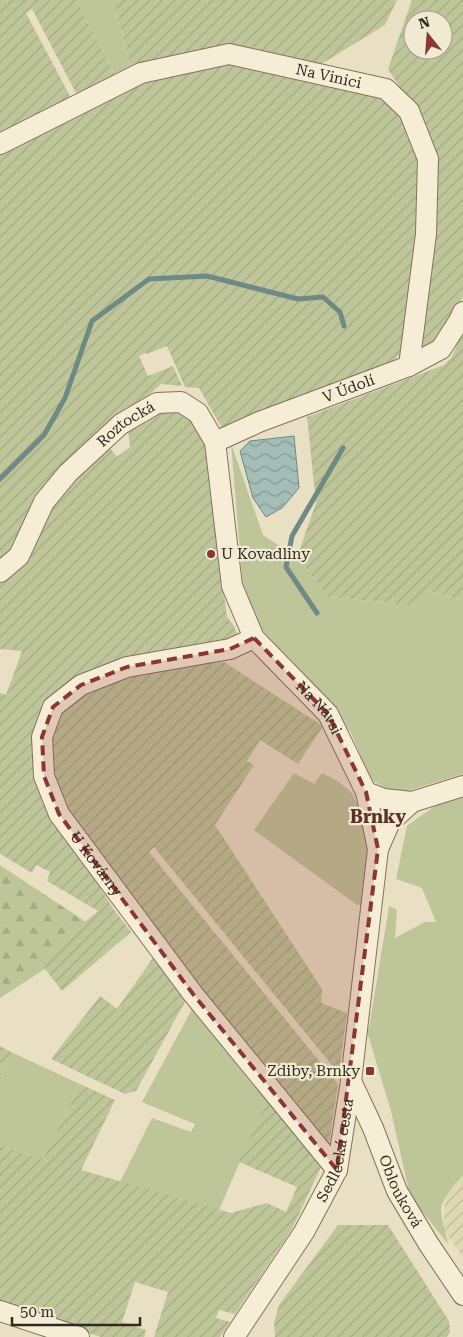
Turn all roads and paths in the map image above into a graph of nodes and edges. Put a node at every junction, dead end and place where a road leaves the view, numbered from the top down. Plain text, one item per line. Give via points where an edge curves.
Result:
1 (0, 144) edge
2 (463, 312) edge
3 (409, 366) junction
4 (214, 442) junction
5 (0, 572) edge
6 (254, 638) junction
7 (463, 786) edge
8 (366, 792) junction
9 (412, 802) junction
10 (378, 849) junction
11 (351, 1081) junction
12 (337, 1170) junction
13 (463, 1295) edge
14 (0, 1311) edge
15 (79, 1337) edge
16 (234, 1337) edge

1 - 3 street, Na Vinici via 141,73 229,54 386,89 409,110 428,159 426,234
2 - 3 street, V Údolí via 441,349
3 - 4 street, V Údolí
4 - 5 street, Roztocká via 198,412 181,402 157,402 120,424 44,502 19,556
4 - 6 street, Roztocká via 232,586
6 - 8 street, Na Návsi via 328,714
6 - 12 street, U Kovárny via 230,649 127,666 81,685 53,706 42,737 44,776 59,814 193,994
7 - 9 street
8 - 9 street via 384,799
8 - 10 street, Na Návsi
9 - 10 street via 390,822
10 - 11 street, Sedlecká cesta
11 - 12 street, Sedlecká cesta
11 - 13 street, Oblouková via 373,1128 396,1191
12 - 16 street, Sedlecká cesta via 304,1232
14 - 15 street

